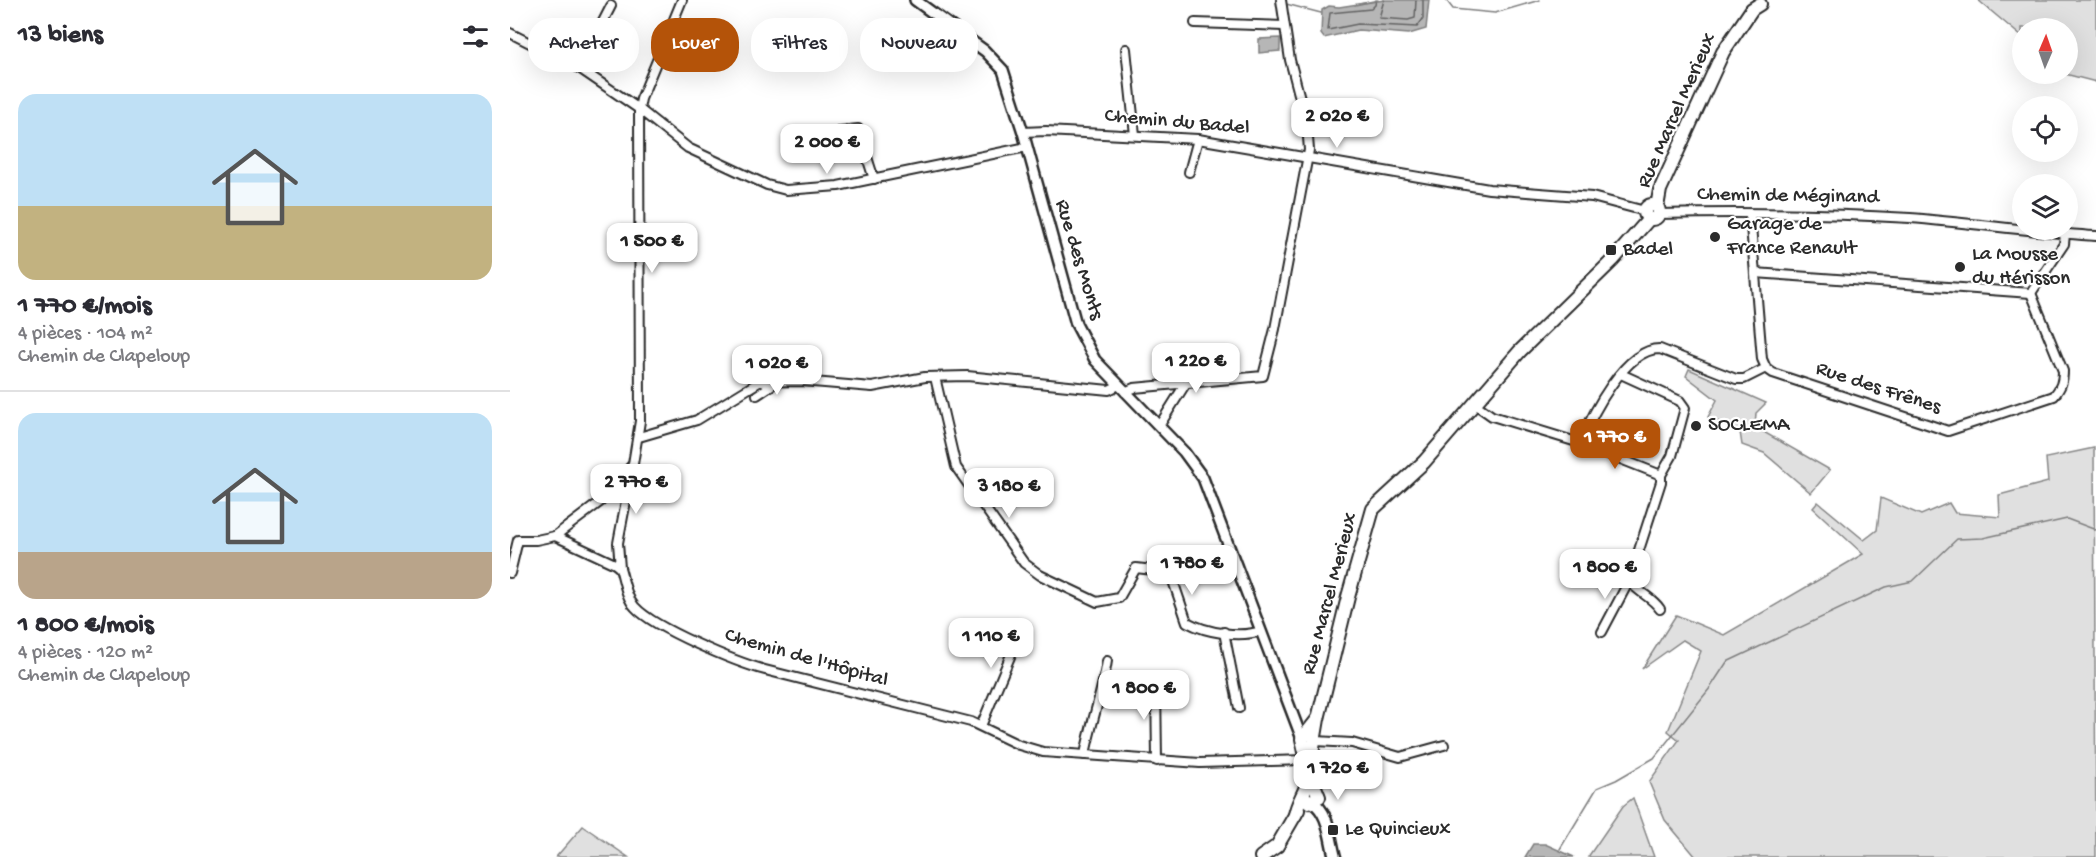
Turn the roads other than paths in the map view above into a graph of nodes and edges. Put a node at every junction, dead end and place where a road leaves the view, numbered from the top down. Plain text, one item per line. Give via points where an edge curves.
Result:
1 (682, 0) edge
2 (915, 0) edge
3 (1281, 0) edge
4 (1755, 1) edge
5 (611, 6) dead end
6 (605, 18) edge
7 (1195, 23) dead end
8 (1284, 26) junction
9 (510, 33) edge
10 (528, 42) edge
11 (1126, 49) dead end
12 (585, 72) edge
13 (639, 109) junction
14 (840, 131) dead end
15 (1023, 132) junction
16 (1135, 135) junction
17 (1198, 139) junction
18 (1027, 147) junction
19 (1308, 157) junction
20 (1189, 172) dead end
21 (874, 179) junction
22 (1652, 213) junction
23 (1750, 214) junction
24 (2012, 229) edge
25 (2078, 235) edge
26 (2096, 236) edge
27 (2064, 240) edge
28 (1755, 273) junction
29 (2031, 293) junction
30 (1766, 368) junction
31 (1621, 374) junction
32 (935, 377) junction
33 (772, 381) junction
34 (1186, 383) junction
35 (1122, 388) junction
36 (757, 395) dead end
37 (1475, 404) junction
38 (1159, 426) junction
39 (639, 437) junction
40 (1580, 443) junction
41 (633, 464) junction
42 (1661, 475) junction
43 (555, 536) junction
44 (620, 568) junction
45 (510, 573) edge
46 (1629, 581) junction
47 (1660, 609) dead end
48 (1024, 630) dead end
49 (1261, 631) junction
50 (1224, 632) junction
51 (1602, 632) dead end
52 (1107, 661) dead end
53 (1156, 682) dead end
54 (1239, 708) dead end
55 (981, 726) junction
56 (1310, 739) junction
57 (1444, 745) dead end
58 (1085, 755) junction
59 (1157, 760) junction
60 (1306, 760) junction
61 (1311, 795) junction
62 (1261, 857) edge
63 (1335, 857) edge

1 - 13 street, Chemin de l'Hôpital
2 - 15 street, Rue des Monts via 985,51 1003,70
3 - 8 street via 1286,16
4 - 22 main road, Rue Marcel Merieux via 1723,52
5 - 6 street
7 - 8 street
8 - 19 street via 1307,125
9 - 10 street
11 - 16 street
12 - 13 street
13 - 21 street via 682,144 766,185 802,190
13 - 39 street, Chemin de l'Hôpital
14 - 21 street via 858,129
15 - 16 street, Chemin du Badel
15 - 18 street, Rue des Monts
16 - 17 street, Chemin du Badel
17 - 19 street, Chemin du Badel
17 - 20 street
18 - 21 street
18 - 35 street, Rue des Monts via 1076,324 1095,360
19 - 22 street, Chemin du Badel via 1489,189 1592,197
19 - 34 street via 1263,376
22 - 23 street, Chemin de Méginand
22 - 37 main road, Rue Marcel Merieux via 1623,250 1514,357
23 - 24 street, Chemin de Méginand via 1912,219
23 - 28 street
25 - 26 street, Chemin de Méginand
27 - 29 street
28 - 29 street
28 - 30 street
29 - 30 street, Rue des Frênes via 2063,371 2060,389 2054,396 1948,431
30 - 31 street via 1736,379 1660,349 1649,349
31 - 40 street via 1600,401
31 - 42 street via 1680,401 1685,408 1672,456
32 - 33 street via 872,387
32 - 35 street
32 - 50 street via 956,466 1024,563 1040,575 1097,602 1119,598 1136,568 1170,572 1187,622
33 - 36 street
33 - 39 street via 751,385 697,420
34 - 35 street
34 - 38 street
35 - 38 street, Rue des Monts
37 - 40 street via 1492,416
37 - 56 main road, Rue Marcel Merieux via 1424,462 1373,509
38 - 49 street, Rue des Monts via 1203,478
39 - 41 street, Chemin de l'Hôpital
40 - 42 street
41 - 43 street via 600,502
41 - 44 street, Chemin de l'Hôpital via 618,543
42 - 46 street
43 - 44 street
43 - 45 street via 518,540
44 - 55 street, Chemin de l'Hôpital via 636,608 734,661
46 - 47 street
46 - 51 street
48 - 55 street
49 - 50 street via 1248,635
49 - 56 street, Rue des Monts via 1296,725
50 - 54 street
52 - 58 street
53 - 59 street
55 - 58 street, Chemin de l'Hôpital via 1043,752
56 - 57 street via 1352,743 1400,757
56 - 60 main road, Rue Marcel Merieux
56 - 61 main road, Rue Marcel Merieux
58 - 59 street, Chemin de l'Hôpital
59 - 60 street, Chemin de l'Hôpital via 1200,764
60 - 61 main road, Rue Marcel Merieux
61 - 62 main road via 1297,804 1277,846
61 - 63 main road, Rue Marcel Merieux via 1324,805

